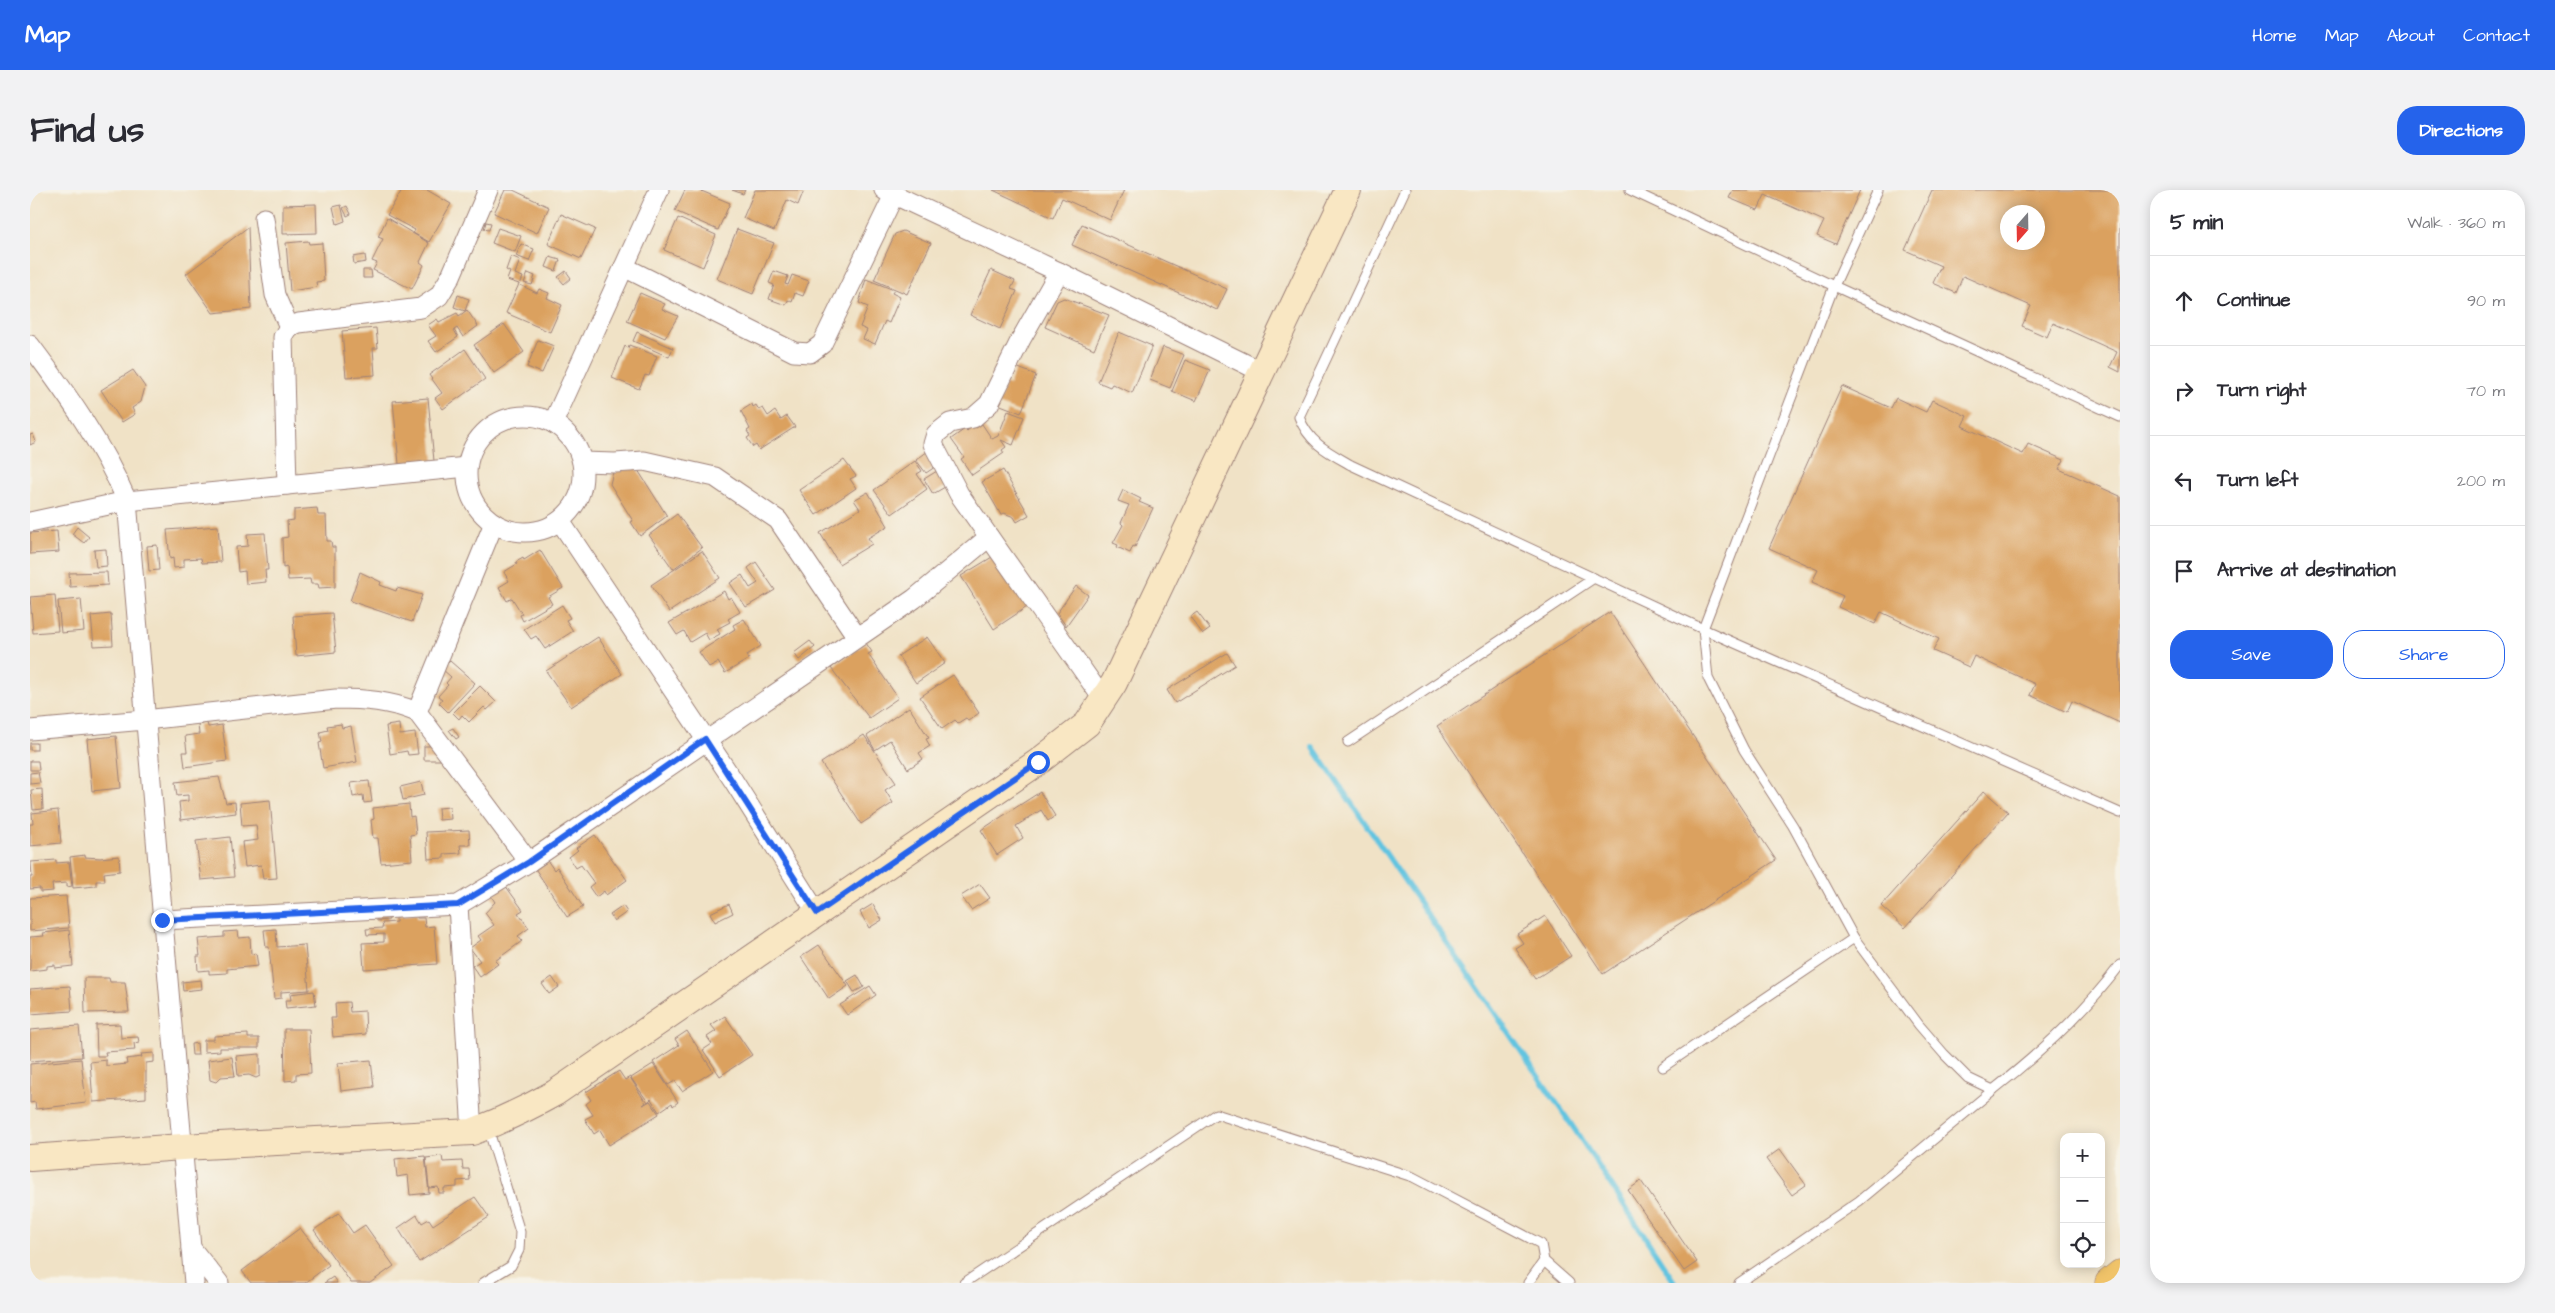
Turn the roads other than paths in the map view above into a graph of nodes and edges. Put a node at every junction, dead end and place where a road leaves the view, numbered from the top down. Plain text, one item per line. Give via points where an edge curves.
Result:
1 (488, 190) edge
2 (659, 190) edge
3 (1348, 190) edge
4 (1405, 190) edge
5 (1630, 190) edge
6 (1878, 190) edge
7 (889, 192) edge
8 (264, 218) dead end
9 (624, 267) junction
10 (1059, 272) junction
11 (1834, 286) junction
12 (289, 327) junction
13 (30, 345) edge
14 (36, 362) edge
15 (1262, 372) junction
16 (2120, 417) edge
17 (553, 423) junction
18 (582, 462) junction
19 (467, 467) junction
20 (287, 485) junction
21 (127, 501) junction
22 (560, 521) junction
23 (30, 522) edge
24 (494, 523) junction
25 (989, 537) junction
26 (1594, 578) junction
27 (1703, 629) junction
28 (857, 638) junction
29 (1103, 699) junction
30 (417, 712) junction
31 (145, 720) junction
32 (30, 730) edge
33 (705, 739) junction
34 (1348, 742) dead end
35 (2120, 813) edge
36 (529, 862) junction
37 (458, 905) junction
38 (817, 913) junction
39 (162, 920) junction
40 (1854, 938) junction
41 (2120, 965) edge
42 (1663, 1067) dead end
43 (1993, 1090) junction
44 (480, 1129) junction
45 (182, 1147) junction
46 (30, 1158) edge
47 (191, 1248) junction
48 (1544, 1261) junction
49 (2120, 1274) edge
50 (194, 1283) edge
51 (219, 1283) edge
52 (484, 1283) edge
53 (964, 1283) edge
54 (1528, 1283) edge
55 (1569, 1283) edge
56 (1739, 1283) edge
57 (2109, 1283) edge

1 - 12 street via 451,276 439,296 421,308 299,323
2 - 9 street
3 - 15 street
4 - 26 lane via 1299,417 1304,431 1315,444 1351,465
5 - 11 lane
6 - 11 lane
7 - 9 street via 822,344 810,353 794,352
7 - 10 street
8 - 12 street via 275,295
9 - 17 street
10 - 15 street
10 - 25 street via 989,404 973,418 950,423 934,439 933,444 959,494
11 - 16 lane
11 - 27 lane
12 - 20 street via 282,337
13 - 14 street
14 - 21 street via 94,436
15 - 29 street via 1114,683
17 - 18 street via 566,432
17 - 19 street via 537,417 506,419 479,438
18 - 22 street via 580,494
18 - 28 street via 644,461 715,477 778,520
19 - 20 street
19 - 24 street via 473,499
20 - 21 street
21 - 23 street
21 - 31 street
22 - 24 street via 544,529 527,532 510,530
22 - 33 street
24 - 30 street
25 - 28 street via 914,599
25 - 29 street
26 - 27 lane
26 - 34 lane
27 - 35 lane
27 - 40 lane via 1708,678 1744,750 1793,826
28 - 33 street
29 - 38 street via 1087,724 1038,762
30 - 31 street via 398,704 367,699 336,699
30 - 36 street
31 - 32 street
31 - 39 street
33 - 36 street
33 - 38 street
36 - 37 street
37 - 39 street
37 - 44 street
38 - 44 street via 555,1092 510,1118
39 - 45 street
40 - 42 lane
40 - 43 lane via 1944,1054 1968,1078
41 - 43 lane via 2105,985 2030,1062
43 - 56 lane via 1859,1201
44 - 45 street
44 - 52 lane via 520,1232 519,1250 511,1266
45 - 46 street
45 - 47 street
47 - 50 street
47 - 51 street
48 - 53 lane via 1541,1244 1413,1177 1216,1114
48 - 54 lane
48 - 55 lane
49 - 57 main road

